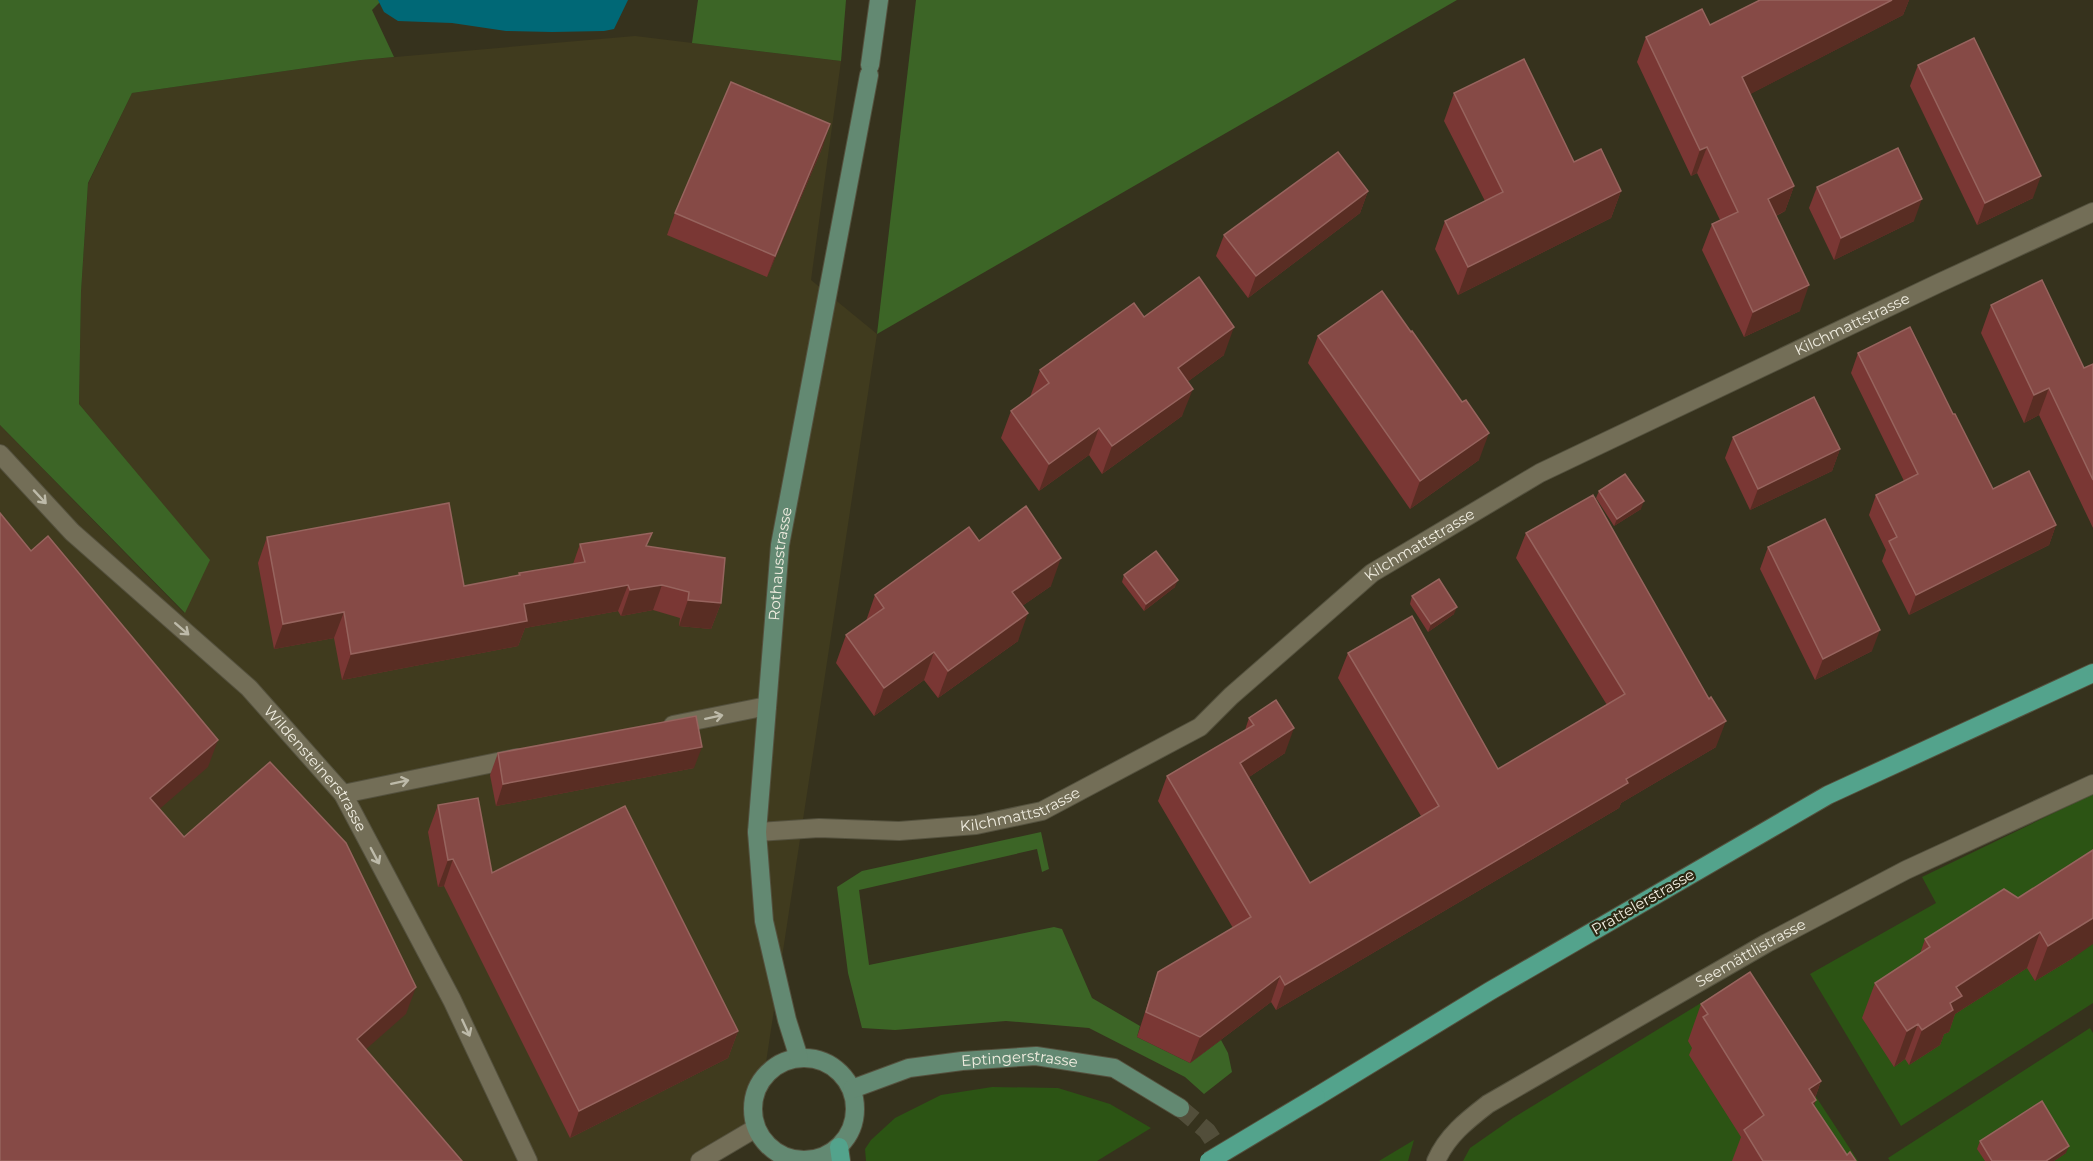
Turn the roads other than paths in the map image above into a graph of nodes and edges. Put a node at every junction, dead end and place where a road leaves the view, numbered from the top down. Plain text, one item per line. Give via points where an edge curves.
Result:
1 (879, 0) edge
2 (2093, 212) edge
3 (0, 454) edge
4 (2093, 673) edge
5 (767, 706) junction
6 (652, 730) edge
7 (538, 754) edge
8 (2093, 784) edge
9 (343, 794) junction
10 (757, 832) junction
11 (799, 1058) junction
12 (852, 1089) junction
13 (1180, 1108) tunnel mouth
14 (756, 1128) junction
15 (840, 1154) edge
16 (528, 1161) edge
17 (700, 1161) edge
18 (798, 1161) edge
19 (1209, 1161) edge
20 (1436, 1161) edge

1 - 5 street, Rothausstrasse via 870,70 780,544
2 - 10 street, Kilchmattstrasse via 1540,473 1372,573 1200,727 1042,811 976,825 898,831 819,828
3 -> 9 street, Wildensteinerstrasse via 72,532 249,688
4 - 19 main road, Prattelerstrasse, bridge via 1828,795 1500,985
6 -> 5 street
5 - 10 street, Rothausstrasse
9 -> 7 street
8 - 20 street, Seemättlistrasse via 1906,870 1739,958 1488,1104 1458,1127
9 -> 16 street, Wildensteinerstrasse via 452,1000
10 - 11 street, Rothausstrasse via 764,921
11 - 12 street via 831,1065
11 - 14 street via 770,1070 760,1082 754,1097
12 - 13 street, Eptingerstrasse via 909,1068 1036,1056 1114,1068
12 - 15 street via 855,1120
14 - 17 street
14 - 18 street via 773,1150
15 - 18 street

